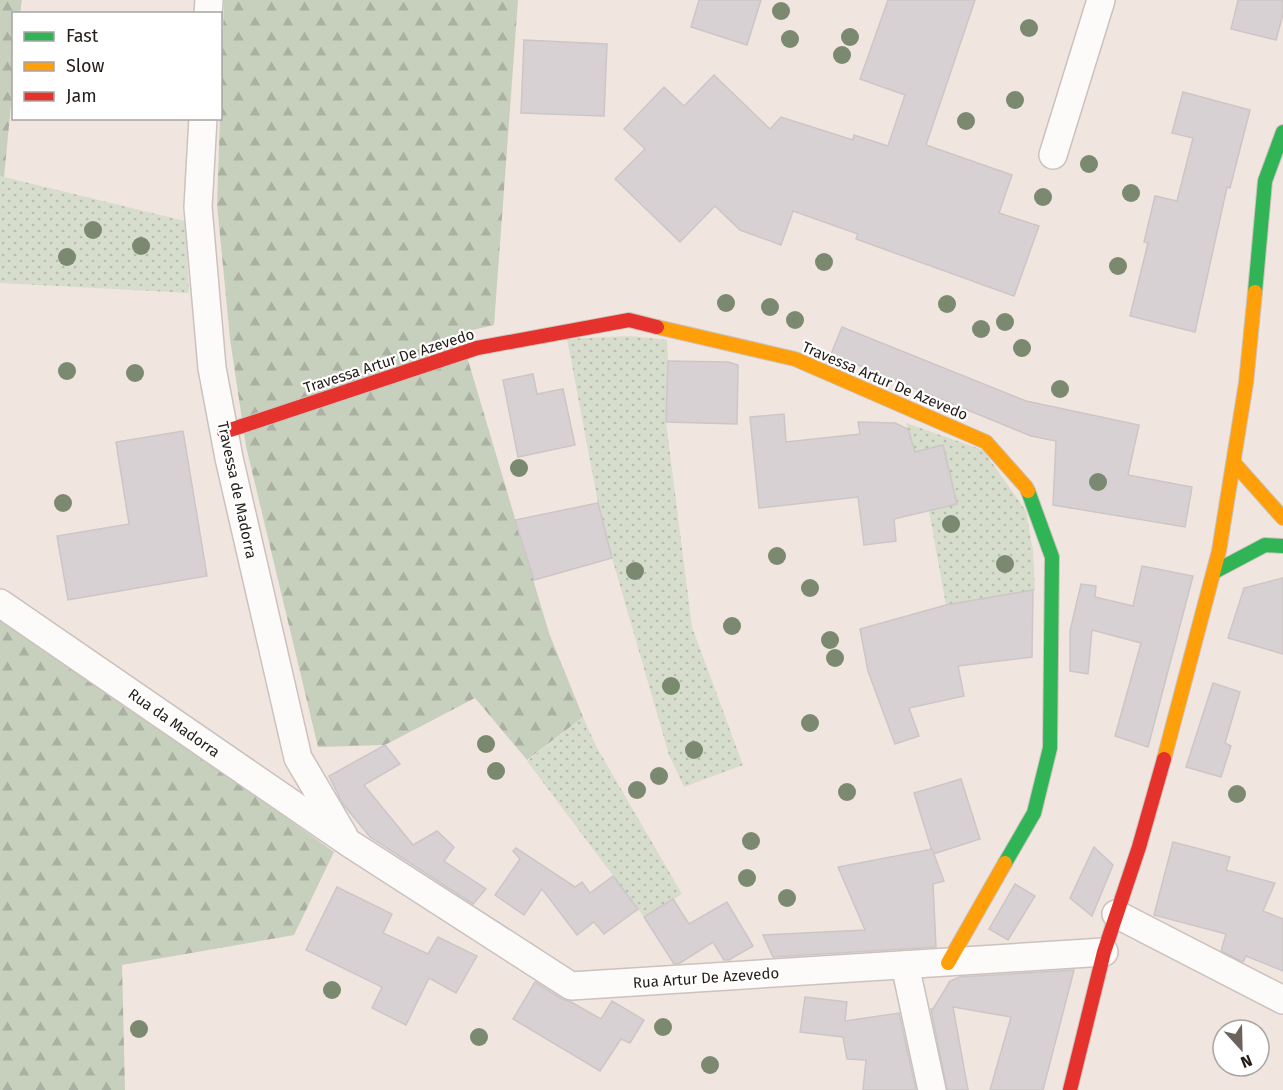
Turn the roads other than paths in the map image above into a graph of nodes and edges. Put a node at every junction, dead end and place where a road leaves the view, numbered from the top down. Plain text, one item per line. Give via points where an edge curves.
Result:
1 (1101, 0) edge
2 (203, 120) edge
3 (1283, 132) edge
4 (1053, 155) dead end
5 (224, 432) junction
6 (1234, 463) junction
7 (1283, 518) edge
8 (1283, 546) edge
9 (1214, 572) junction
10 (0, 603) edge
11 (349, 843) junction
12 (1116, 914) junction
13 (1104, 952) junction
14 (948, 963) junction
15 (905, 965) junction
16 (1283, 1000) edge
17 (932, 1090) edge
18 (1070, 1090) edge

1 - 4 street
2 - 5 street, Travessa de Madorra via 198,207 212,368
3 - 6 street via 1265,182 1246,383
5 - 11 street, Travessa de Madorra via 298,758
5 - 14 street, Travessa Artur De Azevedo via 477,348 629,320 795,359 986,442 1026,488 1052,557 1050,748 1034,813
6 - 7 street
6 - 9 street
8 - 9 street via 1265,545
9 - 12 street via 1142,835
10 - 11 street, Rua da Madorra
11 - 15 street, Rua Artur De Azevedo via 571,986
12 - 13 street
12 - 16 street
13 - 14 street, Rua Artur De Azevedo
13 - 18 street
14 - 15 street, Rua Artur De Azevedo
15 - 17 street

